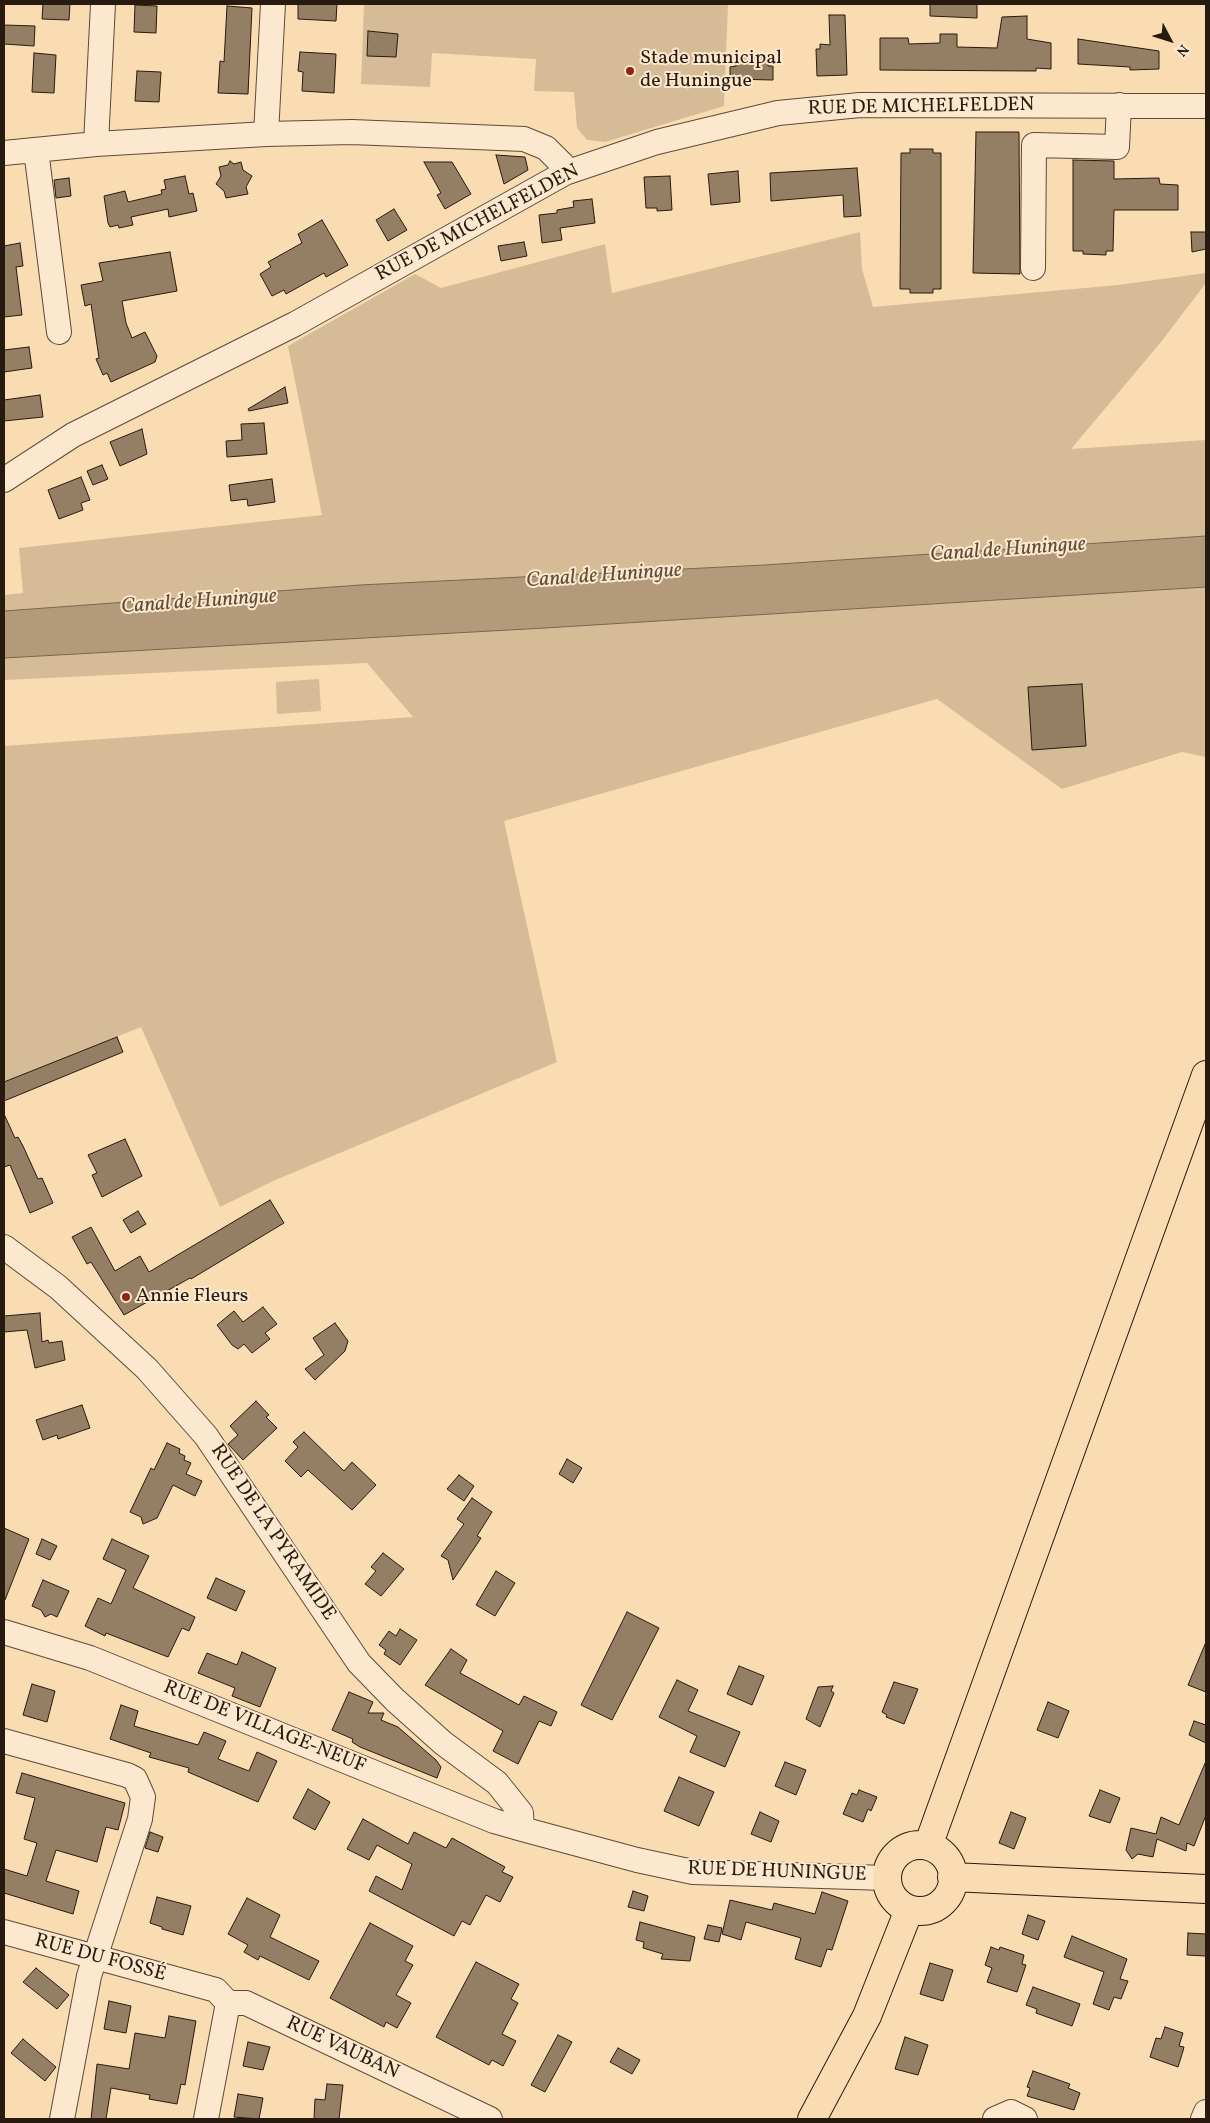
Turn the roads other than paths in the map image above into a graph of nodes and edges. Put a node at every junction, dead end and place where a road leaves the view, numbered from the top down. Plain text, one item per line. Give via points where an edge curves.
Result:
1 (103, 4) edge
2 (273, 4) edge
3 (1119, 105) junction
4 (1206, 106) edge
5 (266, 134) junction
6 (96, 144) junction
7 (36, 150) junction
8 (4, 153) edge
9 (565, 173) junction
10 (1033, 268) dead end
11 (59, 332) dead end
12 (4, 480) edge
13 (1206, 1075) edge
14 (4, 1247) edge
15 (4, 1632) edge
16 (4, 1741) edge
17 (522, 1829) junction
18 (928, 1846) junction
19 (952, 1877) junction
20 (886, 1878) junction
21 (1206, 1889) edge
22 (909, 1910) junction
23 (4, 1932) edge
24 (94, 1958) junction
25 (197, 1984) joint
26 (228, 2003) junction
27 (1206, 2112) edge
28 (62, 2119) edge
29 (206, 2119) edge
30 (490, 2119) edge
31 (812, 2119) edge
32 (996, 2119) edge
33 (1025, 2119) edge
34 (1203, 2119) edge

1 - 6 street
2 - 5 street
3 - 4 street, RUE DE MICHELFELDEN
3 - 9 street, RUE DE MICHELFELDEN via 860,105 778,113 657,142
3 - 10 street via 1117,147 1034,145
5 - 6 street
5 - 9 street via 352,132 524,139 546,148 563,165
6 - 7 street
7 - 8 street
7 - 11 street
9 - 12 street, RUE DE MICHELFELDEN via 295,324 73,434
13 - 18 main road
14 - 17 street, RUE DE LA PYRAMIDE via 58,1287 154,1376 206,1436 359,1663 443,1743 497,1783 521,1814
15 - 17 street, RUE DE VILLAGE-NEUF via 90,1658
16 - 24 street via 127,1775 140,1787 144,1797 140,1819
17 - 20 street, RUE DE HUNINGUE via 693,1872
18 - 19 main road via 945,1858
18 - 20 main road via 906,1848 889,1865
19 - 21 main road
19 - 22 main road via 951,1887 939,1905 919,1911
20 - 22 main road via 892,1896
22 - 31 main road via 868,2016
23 - 24 street, RUE DU FOSSÉ
24 - 25 street, RUE DU FOSSÉ
24 - 28 street
25 - 26 street, RUE VAUBAN via 216,1990
26 - 29 street
26 - 30 street, RUE VAUBAN via 246,2004
27 - 34 street
32 - 33 street via 1011,2112

